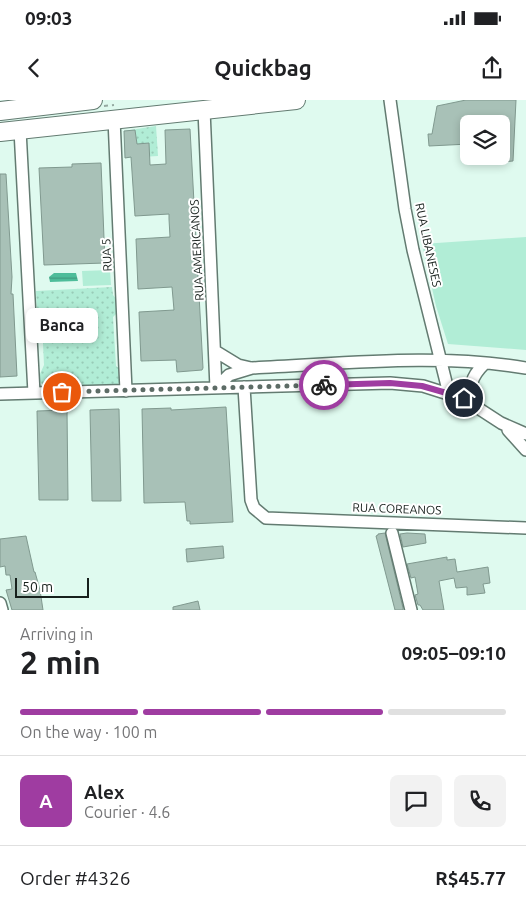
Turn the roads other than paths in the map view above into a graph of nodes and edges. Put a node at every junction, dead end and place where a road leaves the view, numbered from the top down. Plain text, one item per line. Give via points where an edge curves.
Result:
1 (93, 100) edge
2 (234, 100) edge
3 (296, 100) edge
4 (390, 100) edge
5 (204, 110) junction
6 (0, 111) edge
7 (119, 118) junction
8 (20, 130) junction
9 (0, 132) edge
10 (215, 351) junction
11 (441, 361) junction
12 (484, 364) junction
13 (252, 368) junction
14 (526, 368) edge
15 (244, 387) junction
16 (216, 388) junction
17 (126, 391) junction
18 (34, 393) junction
19 (0, 394) edge
20 (449, 394) junction
21 (473, 404) junction
22 (501, 423) junction
23 (526, 434) edge
24 (526, 450) edge
25 (526, 528) edge
26 (392, 533) dead end
27 (0, 603) edge
28 (2, 610) edge
29 (411, 610) edge

1 - 6 main road
2 - 7 main road via 150,110
3 - 5 main road
4 - 11 street, RUA LIBANESES via 405,209
5 - 7 main road
5 - 10 street, RUA AMERICANOS
7 - 8 main road
7 - 17 street, RUA 5
8 - 9 main road
8 - 18 street
10 - 13 street via 238,365
10 - 16 street, RUA AMERICANOS
11 - 12 street
11 - 13 street
11 - 20 street, RUA LIBANESES
12 - 14 street
12 - 21 street via 474,373
13 - 16 street via 229,375
15 - 16 street
15 - 20 street via 390,383 422,386
15 - 25 street, RUA COREANOS via 251,500 254,508 266,518
16 - 17 street
17 - 18 street
18 - 19 street
20 - 21 street
21 - 22 street
22 - 23 street
22 - 24 street
26 - 29 street
27 - 28 street

